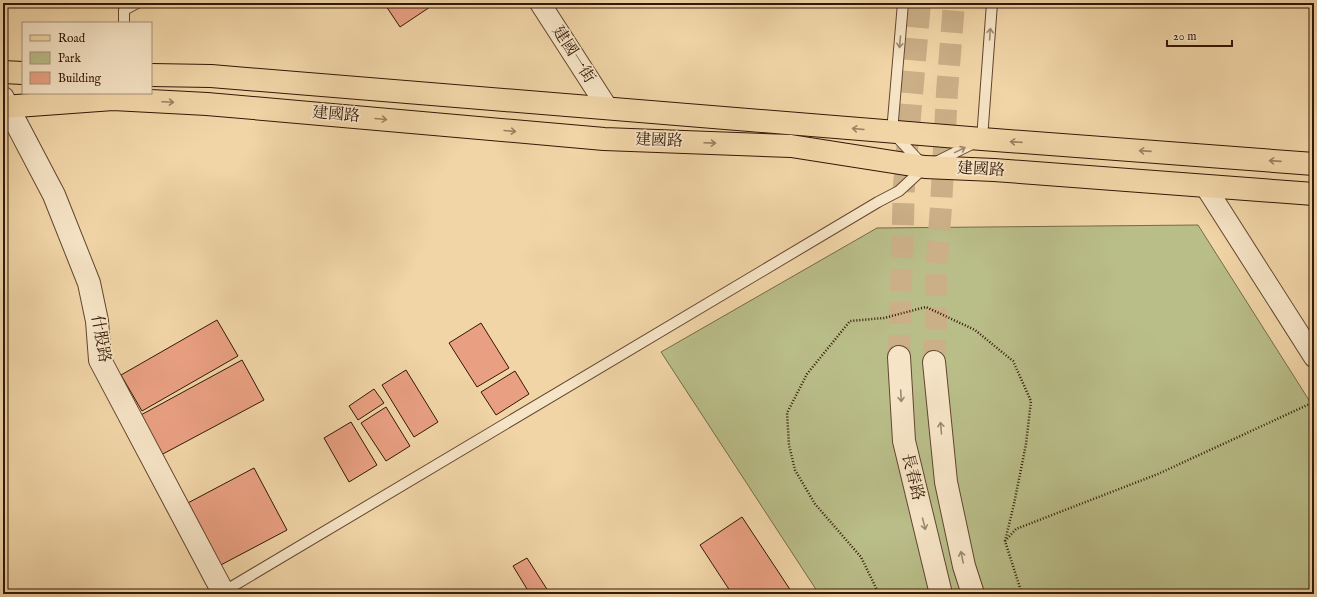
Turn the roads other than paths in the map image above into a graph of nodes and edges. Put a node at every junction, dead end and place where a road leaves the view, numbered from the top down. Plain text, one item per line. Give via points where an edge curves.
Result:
1 (137, 3) edge
2 (540, 3) edge
3 (904, 3) edge
4 (992, 3) edge
5 (124, 22) edge
6 (3, 72) edge
7 (22, 73) edge
8 (152, 75) edge
9 (4, 104) edge
10 (607, 107) junction
11 (892, 132) junction
12 (982, 139) junction
13 (1314, 164) edge
14 (925, 167) junction
15 (1205, 186) junction
16 (1314, 194) edge
17 (900, 357) tunnel mouth
18 (1314, 357) edge
19 (934, 362) tunnel mouth
20 (224, 593) edge
21 (941, 594) edge
22 (972, 594) edge

1 - 5 lane via 124,10
2 - 10 street, 建國一街
3 -> 11 lane
12 -> 4 lane
6 - 7 main road
8 - 10 main road, 建國路 via 211,76
9 -> 14 main road, 建國路 via 113,99 207,104 604,139 792,146
9 - 20 street, 什股路 via 54,195 89,283 97,321 100,360
11 -> 10 main road, 建國路
11 - 12 main road, 建國路
11 - 14 lane
13 -> 12 main road, 建國路
14 -> 12 lane
14 - 15 main road, 建國路
14 - 20 lane via 899,191
15 - 16 main road, 建國路
15 - 18 street
17 -> 21 street, 長春路 via 904,441
22 -> 19 street, 長春路 via 946,482

